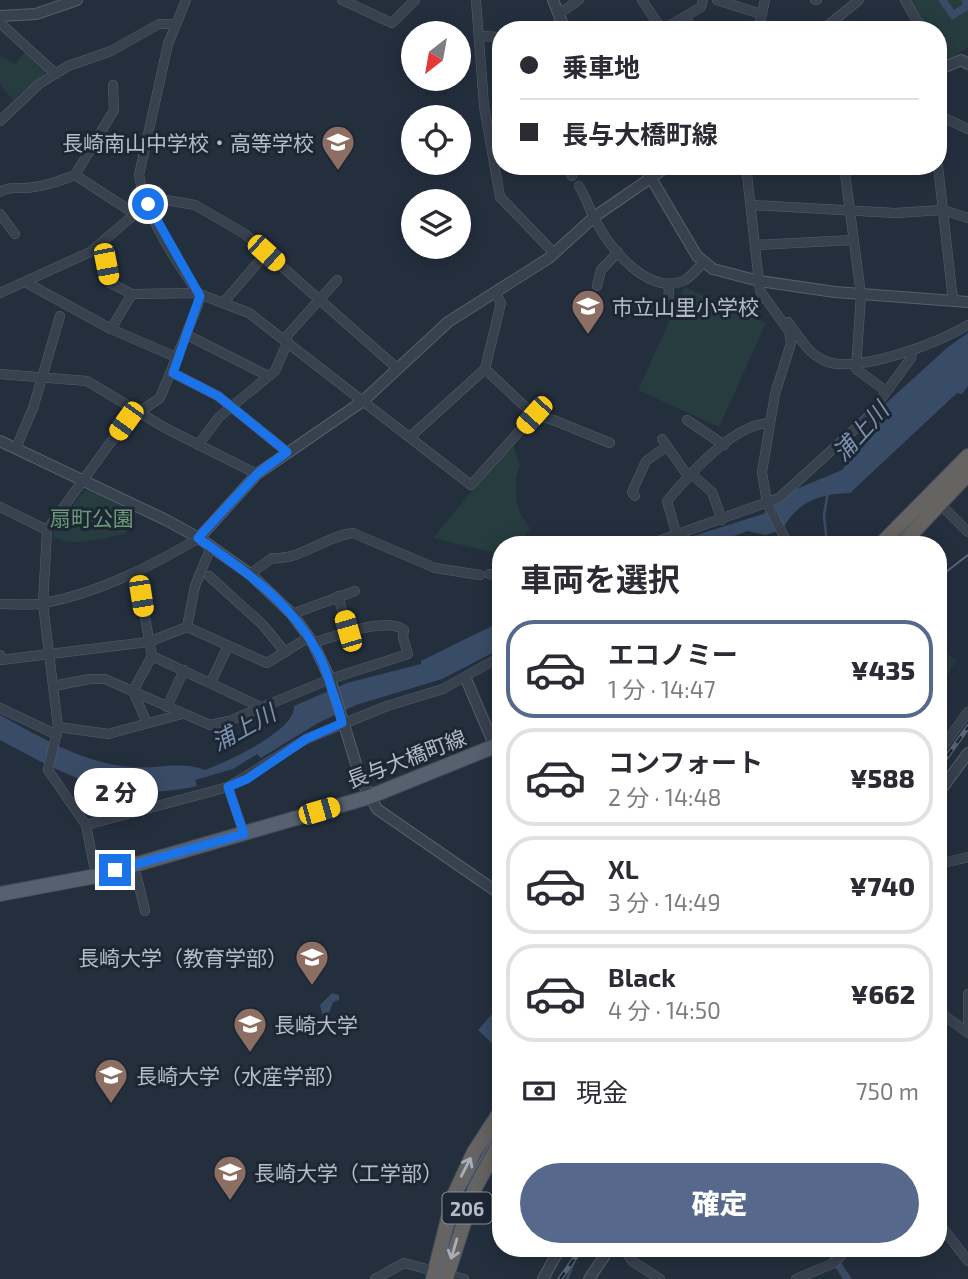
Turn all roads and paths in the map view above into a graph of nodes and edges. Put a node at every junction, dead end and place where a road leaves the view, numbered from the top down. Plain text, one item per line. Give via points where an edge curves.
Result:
1 (77, 0) edge
2 (186, 0) edge
3 (342, 0) edge
4 (415, 0) edge
5 (476, 0) edge
6 (553, 0) edge
7 (579, 0) edge
8 (642, 0) edge
9 (704, 0) edge
10 (718, 0) edge
11 (765, 0) edge
12 (859, 0) edge
13 (905, 0) edge
14 (761, 14) junction
15 (0, 16) edge
16 (686, 16) junction
17 (559, 21) edge
18 (563, 21) edge
19 (656, 21) edge
20 (677, 21) edge
21 (688, 21) edge
22 (760, 21) edge
23 (833, 21) edge
24 (917, 21) edge
25 (0, 23) edge
26 (174, 24) junction
27 (479, 36) junction
28 (492, 37) edge
29 (965, 60) edge
30 (947, 67) edge
31 (56, 74) junction
32 (113, 85) dead end
33 (947, 119) edge
34 (0, 121) edge
35 (968, 129) edge
36 (492, 152) edge
37 (75, 175) junction
38 (496, 175) edge
39 (649, 175) edge
40 (655, 175) edge
41 (747, 175) edge
42 (845, 175) edge
43 (939, 175) edge
44 (651, 178) junction
45 (579, 186) dead end
46 (0, 192) edge
47 (148, 204) junction
48 (751, 205) junction
49 (943, 210) junction
50 (850, 211) junction
51 (0, 214) edge
52 (135, 214) junction
53 (594, 217) junction
54 (968, 218) edge
55 (15, 234) dead end
56 (853, 240) junction
57 (102, 245) junction
58 (756, 245) junction
59 (618, 252) junction
60 (266, 253) junction
61 (554, 253) junction
62 (703, 263) junction
63 (337, 280) dead end
64 (759, 281) junction
65 (25, 282) junction
66 (669, 284) junction
67 (597, 286) dead end
68 (495, 292) junction
69 (0, 293) edge
70 (197, 293) junction
71 (132, 294) junction
72 (861, 295) junction
73 (318, 300) junction
74 (953, 301) junction
75 (224, 302) junction
76 (968, 302) edge
77 (770, 304) junction
78 (667, 312) dead end
79 (60, 316) dead end
80 (968, 325) edge
81 (111, 329) junction
82 (187, 335) junction
83 (286, 339) junction
84 (912, 350) junction
85 (178, 358) junction
86 (857, 363) junction
87 (398, 369) junction
88 (485, 369) junction
89 (173, 373) junction
90 (0, 374) edge
91 (41, 376) junction
92 (268, 376) junction
93 (886, 391) junction
94 (363, 401) junction
95 (231, 407) junction
96 (141, 413) junction
97 (534, 415) junction
98 (687, 420) dead end
99 (770, 423) junction
100 (410, 437) junction
101 (0, 441) edge
102 (610, 443) dead end
103 (198, 445) junction
104 (724, 445) junction
105 (16, 448) junction
106 (287, 452) junction
107 (968, 456) edge
108 (257, 474) junction
109 (689, 474) junction
110 (968, 474) edge
111 (83, 480) junction
112 (635, 496) dead end
113 (935, 500) junction
114 (0, 507) edge
115 (769, 507) junction
116 (722, 520) junction
117 (47, 530) junction
118 (968, 532) edge
119 (677, 536) joint
120 (784, 536) edge
121 (891, 536) edge
122 (908, 536) edge
123 (198, 538) junction
124 (211, 547) junction
125 (137, 573) junction
126 (250, 574) junction
127 (209, 576) dead end
128 (492, 576) edge
129 (355, 591) dead end
130 (338, 596) junction
131 (0, 604) edge
132 (43, 604) junction
133 (292, 614) junction
134 (187, 627) junction
135 (348, 631) junction
136 (311, 640) junction
137 (148, 642) junction
138 (228, 646) junction
139 (285, 652) junction
140 (0, 655) edge
141 (50, 655) junction
142 (152, 656) junction
143 (492, 662) edge
144 (184, 670) junction
145 (466, 679) junction
146 (211, 682) junction
147 (330, 682) junction
148 (53, 685) junction
149 (133, 691) junction
150 (167, 707) junction
151 (0, 708) edge
152 (263, 708) junction
153 (968, 712) edge
154 (182, 714) junction
155 (341, 720) junction
156 (147, 723) junction
157 (57, 733) junction
158 (492, 733) edge
159 (947, 741) edge
160 (492, 748) edge
161 (968, 753) edge
162 (947, 782) edge
163 (228, 787) junction
164 (369, 797) junction
165 (86, 825) junction
166 (244, 834) junction
167 (968, 857) edge
168 (947, 861) edge
169 (134, 865) junction
170 (96, 876) junction
171 (492, 889) edge
172 (0, 894) edge
173 (145, 911) dead end
174 (968, 995) edge
175 (947, 1018) edge
176 (968, 1022) edge
177 (968, 1033) edge
178 (492, 1125) edge
179 (492, 1159) edge
180 (947, 1234) edge
181 (555, 1257) edge
182 (604, 1257) edge
183 (629, 1257) edge
184 (840, 1257) edge
185 (968, 1261) edge
186 (440, 1276) edge
187 (387, 1277) edge
188 (802, 1278) edge
189 (375, 1279) edge
190 (464, 1279) edge
191 (543, 1279) edge
192 (589, 1279) edge
193 (660, 1279) edge

1 - 15 street via 36,14
2 - 26 street
3 - 4 street via 392,23
5 - 27 street
6 - 17 street
7 - 18 street
8 - 19 street
9 - 16 street
10 - 14 street
11 - 14 street
12 - 23 street
13 - 24 street
14 - 22 street
16 - 20 street
16 - 21 street
25 - 31 street
26 - 31 street via 159,24
26 - 47 street via 139,175
27 - 28 street
27 - 36 street
29 - 30 street
31 - 34 street
32 - 37 street via 114,110
33 - 35 street
37 - 46 street
37 - 52 street
38 - 61 street via 500,197
39 - 44 street
40 - 44 street
41 - 48 street
42 - 50 street
43 - 49 street
44 - 53 street
44 - 62 street
45 - 53 street
47 - 52 street
47 - 60 street via 166,200 195,205
47 - 70 street
48 - 50 street
48 - 58 street
49 - 50 street
49 - 54 street
49 - 74 street
50 - 56 street
51 - 55 street
52 - 57 street
53 - 59 street
53 - 61 street
56 - 58 street
56 - 72 street
57 - 65 street
57 - 71 street via 110,283
58 - 64 street
59 - 66 street via 639,273
59 - 67 street via 601,270
60 - 73 street
60 - 75 street
61 - 68 street
62 - 64 street
62 - 66 street via 683,281
63 - 73 street
64 - 72 street
64 - 77 street
65 - 69 street
65 - 81 street
66 - 78 street
68 - 87 street via 448,323
68 - 88 street via 501,303
70 - 71 street
70 - 75 street
70 - 82 street via 198,305
71 - 81 street
72 - 74 street
72 - 86 street
73 - 83 street
73 - 87 street
74 - 76 street
75 - 83 street
77 - 86 street via 814,355 837,364
77 - 99 street via 789,331 791,343
79 - 91 street
80 - 84 street via 946,339
81 - 85 street
82 - 85 street
82 - 92 street
83 - 92 street via 277,367
83 - 94 street
84 - 86 street
84 - 93 street
85 - 89 street
86 - 93 street via 856,369
87 - 94 street
88 - 97 street
88 - 100 street
89 - 95 street
89 - 96 street via 160,398
90 - 91 street
91 - 96 street via 87,381
91 - 105 street
92 - 95 street
93 - 115 street via 867,418
94 - 100 street
94 - 106 street
95 - 103 street
95 - 106 street
96 - 103 street
96 - 111 street via 126,421
97 - 100 street via 471,485
97 - 102 street
98 - 104 street
99 - 104 street via 749,427
99 - 115 street via 762,472
101 - 105 street
103 - 108 street
104 - 109 street
105 - 111 street
106 - 108 street
107 - 113 highway
108 - 123 street
109 - 112 street via 665,443 646,461 632,492
109 - 116 street via 712,492
109 - 119 street via 667,501
110 - 113 highway
111 - 117 street
111 - 123 street
113 - 118 street
113 - 121 highway
113 - 122 highway
114 - 117 street
115 - 116 street
115 - 120 street
116 - 119 street
117 - 132 street
123 - 124 street
123 - 125 street
124 - 126 street
124 - 134 street via 195,586
125 - 132 street
125 - 137 street
126 - 128 street via 272,558 284,559 353,533 435,568
126 - 133 street
127 - 139 street
129 - 130 street
130 - 133 street
130 - 135 street
131 - 132 street
132 - 141 street
133 - 136 street
134 - 137 street
134 - 138 street
135 - 136 street
135 - 147 street via 400,627 408,654
136 - 139 street
136 - 147 street
137 - 141 street
137 - 142 street
138 - 139 street via 264,663
138 - 146 street
140 - 141 street via 1,660
141 - 148 street
142 - 144 street
142 - 149 street
143 - 145 street
144 - 146 street
144 - 150 street
145 - 155 street
145 - 158 street
146 - 152 street
147 - 152 street
147 - 155 street
148 - 149 street via 90,678
148 - 157 street
149 - 150 street
149 - 156 street
150 - 154 street
151 - 157 street
152 - 154 street via 210,725
153 - 159 street
154 - 156 street
155 - 163 street
155 - 164 street
156 - 157 street via 108,734
157 - 165 street via 48,771
160 - 164 main road, 長与大橋町線
161 - 162 street
163 - 165 street
163 - 166 street
164 - 166 main road, 長与大橋町線
164 - 171 street via 388,820
165 - 170 street
166 - 169 main road, 長与大橋町線
167 - 168 street
169 - 170 main road, 長与大橋町線
169 - 173 street
170 - 172 main road, 長与大橋町線
174 - 176 street
175 - 177 street
186 -> 178 highway, 206 via 450,1209 463,1172
179 -> 186 highway, 206 via 475,1188
180 - 185 street
181 - 191 street
182 - 192 street
183 - 193 street
184 - 188 street
186 - 187 street via 404,1263
186 - 190 street
187 - 189 street

